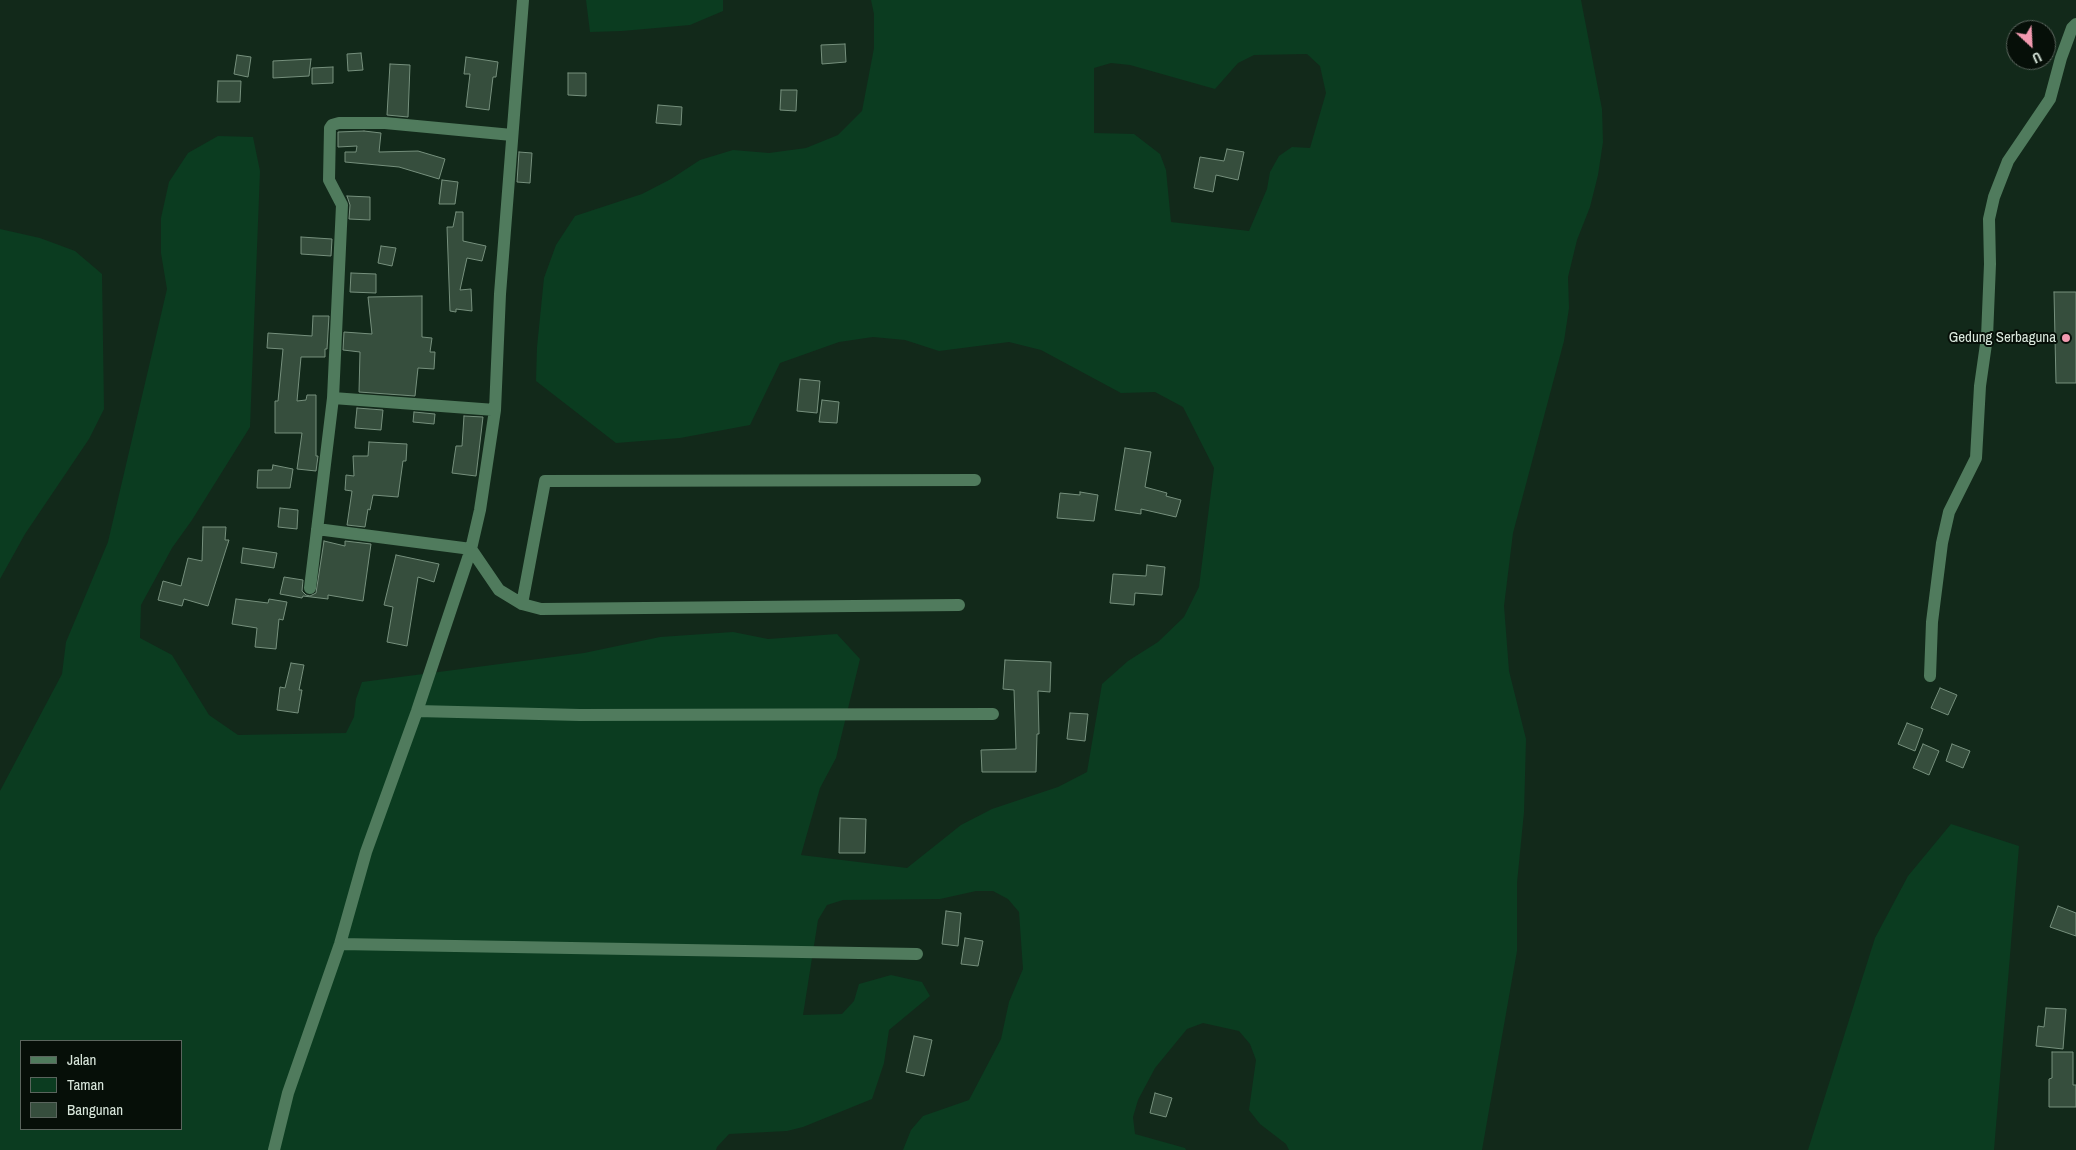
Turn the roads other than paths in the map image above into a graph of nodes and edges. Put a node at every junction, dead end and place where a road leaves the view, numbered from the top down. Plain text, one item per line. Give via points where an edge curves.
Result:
1 (523, 0) edge
2 (2076, 24) edge
3 (512, 135) junction
4 (333, 398) junction
5 (495, 410) junction
6 (975, 480) dead end
7 (317, 529) junction
8 (471, 549) junction
9 (310, 588) dead end
10 (522, 604) junction
11 (959, 605) dead end
12 (1930, 676) dead end
13 (417, 711) junction
14 (993, 714) dead end
15 (340, 944) junction
16 (917, 954) dead end
17 (274, 1150) edge

1 - 3 street
2 - 12 street via 2061,58 2050,99 2008,161 1989,219 1987,337 1980,386 1976,458 1950,512 1942,543 1932,622
3 - 4 street via 385,123 340,122 332,125 329,180 342,205
3 - 5 street
4 - 5 street
4 - 7 street
5 - 8 street
6 - 10 street via 545,481
7 - 8 street
7 - 9 street
8 - 10 street via 499,590
8 - 13 street
10 - 11 street via 541,609
13 - 14 street via 580,715
13 - 15 street via 366,852
15 - 16 street
15 - 17 street via 288,1093

